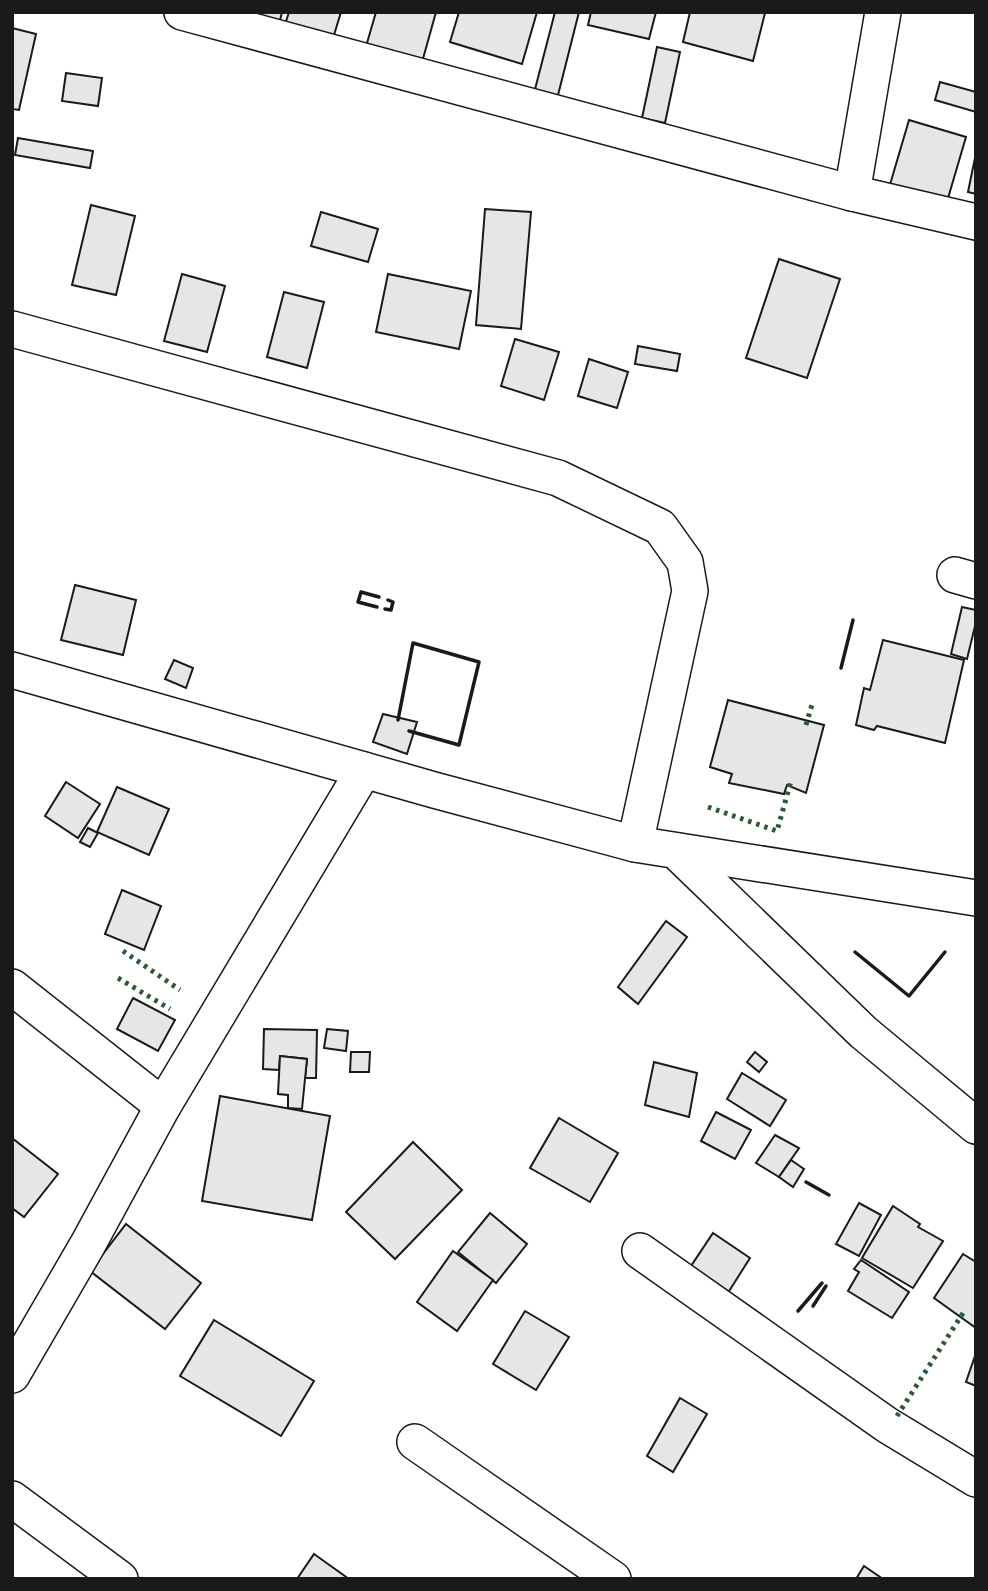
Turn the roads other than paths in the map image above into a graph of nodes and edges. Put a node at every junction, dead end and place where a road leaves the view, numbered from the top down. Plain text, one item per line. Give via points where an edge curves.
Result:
1 (182, 12) edge
2 (883, 12) edge
3 (852, 193) junction
4 (976, 222) edge
5 (12, 329) edge
6 (12, 670) edge
7 (364, 770) junction
8 (635, 844) junction
9 (676, 850) junction
10 (976, 898) edge
11 (12, 987) edge
12 (163, 1106) junction
13 (976, 1126) edge
14 (640, 1251) dead end
15 (12, 1375) edge
16 (415, 1442) dead end
17 (976, 1479) edge
18 (12, 1499) edge
19 (120, 1579) edge
20 (613, 1579) edge

1 - 3 street
2 - 3 street
3 - 4 street
5 - 8 street via 558,478 660,527 685,562 690,591
6 - 7 street
7 - 8 street
7 - 12 street
8 - 9 street
9 - 10 street
9 - 13 street via 863,1032
11 - 12 street
12 - 15 street
14 - 17 street via 887,1425
16 - 20 street
18 - 19 street

